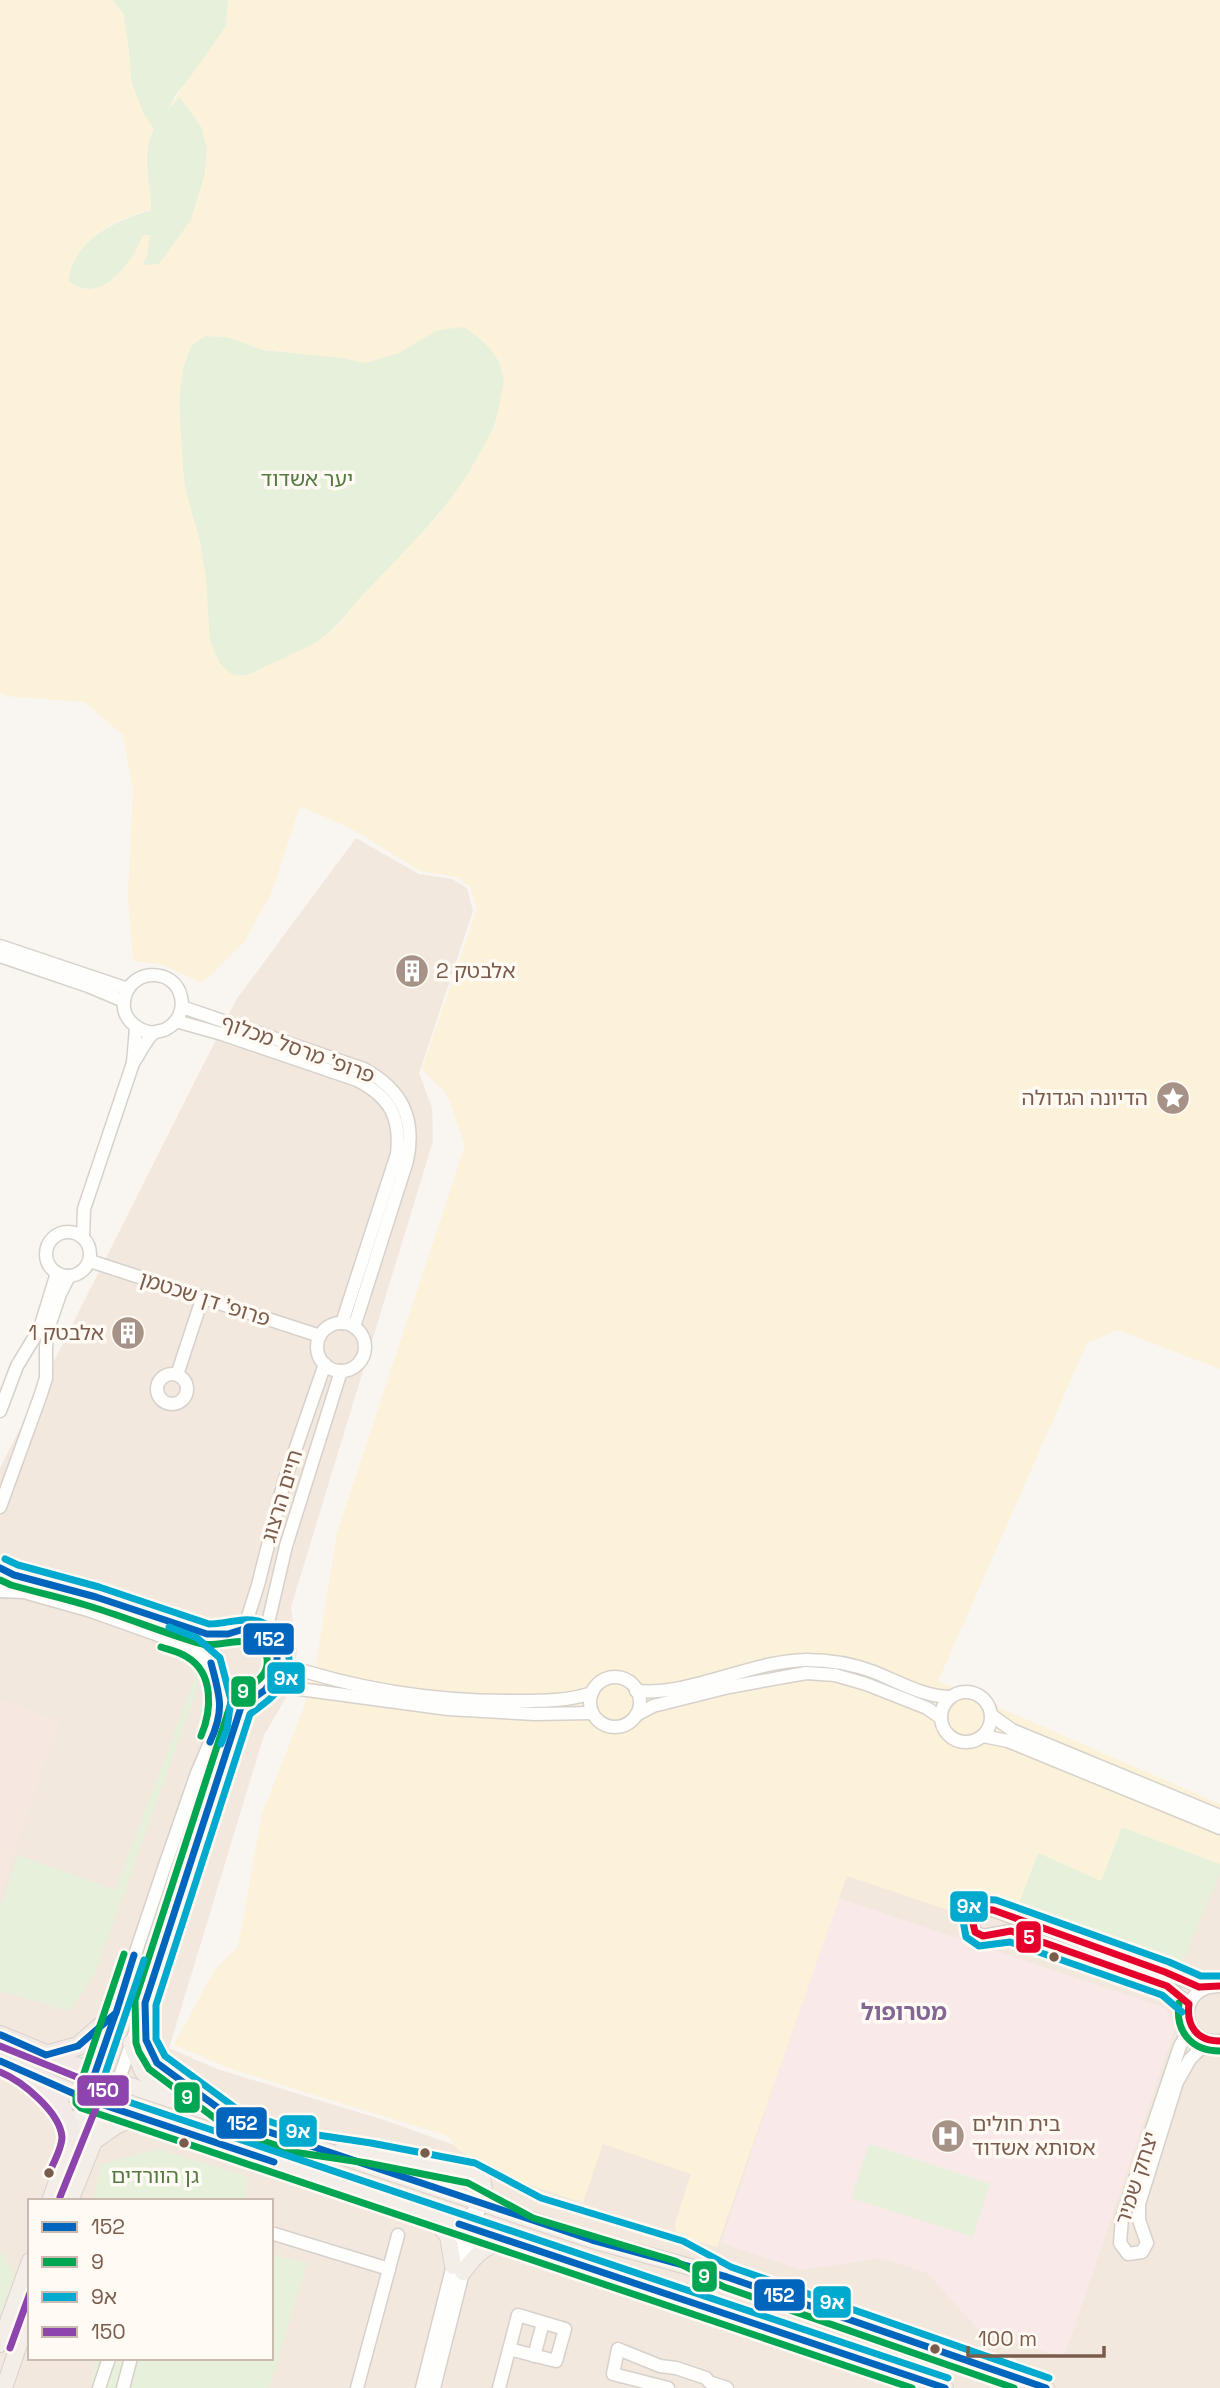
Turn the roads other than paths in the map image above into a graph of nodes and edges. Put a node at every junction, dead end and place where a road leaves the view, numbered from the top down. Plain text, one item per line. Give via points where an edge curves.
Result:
1 (0, 946) edge
2 (0, 956) edge
3 (126, 995) junction
4 (182, 1007) junction
5 (176, 1021) junction
6 (136, 1028) junction
7 (154, 1033) junction
8 (133, 1063) junction
9 (398, 1109) junction
10 (85, 1209) junction
11 (68, 1231) junction
12 (83, 1237) junction
13 (90, 1261) junction
14 (63, 1275) junction
15 (202, 1299) junction
16 (348, 1325) junction
17 (320, 1336) junction
18 (325, 1364) junction
19 (341, 1371) junction
20 (177, 1375) dead end
21 (0, 1411) edge
22 (0, 1507) edge
23 (0, 1567) edge
24 (0, 1591) edge
25 (244, 1629) junction
26 (228, 1634) junction
27 (265, 1636) junction
28 (279, 1662) junction
29 (211, 1663) junction
30 (219, 1685) junction
31 (270, 1685) junction
32 (636, 1691) junction
33 (592, 1693) junction
34 (256, 1695) junction
35 (951, 1697) junction
36 (592, 1713) junction
37 (636, 1715) junction
38 (992, 1715) junction
39 (941, 1718) junction
40 (983, 1736) junction
41 (1220, 1816) edge
42 (1220, 1828) edge
43 (1220, 1986) edge
44 (1205, 1988) junction
45 (1189, 2004) junction
46 (116, 2013) junction
47 (1191, 2027) junction
48 (0, 2035) edge
49 (1214, 2041) edge
50 (131, 2043) junction
51 (46, 2055) junction
52 (0, 2060) edge
53 (22, 2070) junction
54 (95, 2074) junction
55 (118, 2082) junction
56 (86, 2099) junction
57 (175, 2101) junction
58 (108, 2107) junction
59 (136, 2117) junction
60 (73, 2138) junction
61 (302, 2143) junction
62 (92, 2144) junction
63 (51, 2199) edge
64 (71, 2199) edge
65 (480, 2203) junction
66 (424, 2211) junction
67 (468, 2227) junction
68 (273, 2234) edge
69 (398, 2235) dead end
70 (513, 2243) junction
71 (28, 2267) edge
72 (389, 2269) junction
73 (458, 2269) junction
74 (28, 2318) edge
75 (543, 2323) junction
76 (0, 2344) edge
77 (509, 2349) junction
78 (534, 2356) junction
79 (108, 2360) edge
80 (131, 2360) edge
81 (660, 2366) junction
82 (708, 2385) edge
83 (660, 2387) edge
84 (4, 2388) edge
85 (99, 2388) edge
86 (124, 2388) edge
87 (357, 2388) edge
88 (422, 2388) edge
89 (434, 2388) edge
90 (499, 2388) edge
91 (727, 2388) edge
92 (945, 2388) edge
93 (1046, 2388) edge

1 - 3 street
2 - 3 street
3 - 4 street via 139,978 162,976 175,985
3 - 6 street via 126,1016
4 - 5 street
4 - 9 street, פרופ' מרסל מכלוף via 364,1069 394,1091
5 - 7 street
5 - 9 street, פרופ' מרסל מכלוף via 357,1080
6 - 7 street
6 - 8 street
7 - 8 street
8 - 10 street
9 - 16 street via 410,1126 407,1161
10 - 11 street
10 - 12 street
11 - 12 street
11 - 14 street via 55,1236 47,1248 48,1262
12 - 13 street via 90,1248
13 - 14 street via 82,1272
13 - 15 street, פרופ' דן שכטמן
14 - 21 street
14 - 22 street via 46,1338 46,1378
15 - 17 street, פרופ' דן שכטמן
15 - 20 street
16 - 17 street via 329,1327
16 - 19 street via 363,1337 365,1350 354,1367
17 - 18 street via 318,1351
18 - 19 street
18 - 25 street, חיים הרצוג via 284,1482
19 - 27 street, חיים הרצוג via 289,1534
23 - 26 street via 189,1630
24 - 29 street via 24,1592 91,1611 192,1647
25 - 26 street
25 - 27 street
26 - 29 street via 213,1651
27 - 28 street
28 - 31 street
28 - 33 street via 333,1680 455,1699 559,1700
29 - 30 street
30 - 34 street via 236,1695
30 - 46 street via 217,1726
31 - 34 street
31 - 36 street via 448,1709
32 - 33 street via 617,1678 604,1680
32 - 35 street via 667,1690 806,1660 855,1666 932,1696
32 - 37 street
33 - 36 street
34 - 50 street via 237,1716
35 - 38 street via 961,1692 979,1695
35 - 39 street
36 - 37 street via 602,1724 613,1727 629,1723
37 - 39 street via 653,1706 806,1673 866,1684
38 - 40 street
38 - 41 street via 1012,1730
39 - 40 street via 954,1739 972,1742
40 - 42 street via 1008,1741
43 - 44 street
44 - 45 street
44 - 45 street via 993,1910 980,1909 972,1919 979,1935 1011,1931 1167,1986
45 - 47 street
46 - 51 highway via 78,2046
46 - 54 street
47 - 49 street via 1201,2038
47 - 49 street, יצחק שמיר via 1180,2046 1122,2218 1119,2244 1128,2254 1142,2252 1147,2243 1139,2204 1177,2082 1190,2059
48 - 51 highway
50 - 55 street
50 - 57 main road via 143,2072
51 - 54 highway
52 - 53 highway
53 - 56 highway
53 - 60 highway via 57,2101
54 - 55 main road
54 - 56 main road
55 - 57 main road
55 - 58 main road
56 - 58 main road
56 - 60 main road
57 - 61 main road
58 - 59 main road
58 - 62 main road
59 - 62 main road
59 - 66 main road
60 - 63 main road
61 - 65 main road
61 - 65 main road via 477,2174 483,2183
62 - 64 main road
65 - 67 street
65 - 93 main road via 727,2277
66 - 67 main road
66 - 73 main road via 448,2236
67 - 70 main road
67 - 73 street
68 - 72 street
69 - 72 street
70 - 73 main road via 498,2242
70 - 92 main road
71 - 76 main road
72 - 87 street
73 - 88 street
73 - 89 street
74 - 84 main road
75 - 77 street via 518,2315
75 - 78 street
75 - 78 street via 565,2329 555,2361
77 - 78 street
77 - 90 street
79 - 85 street
80 - 86 street
81 - 82 street via 706,2378
81 - 83 street
81 - 83 street via 618,2349 613,2374
82 - 91 street

